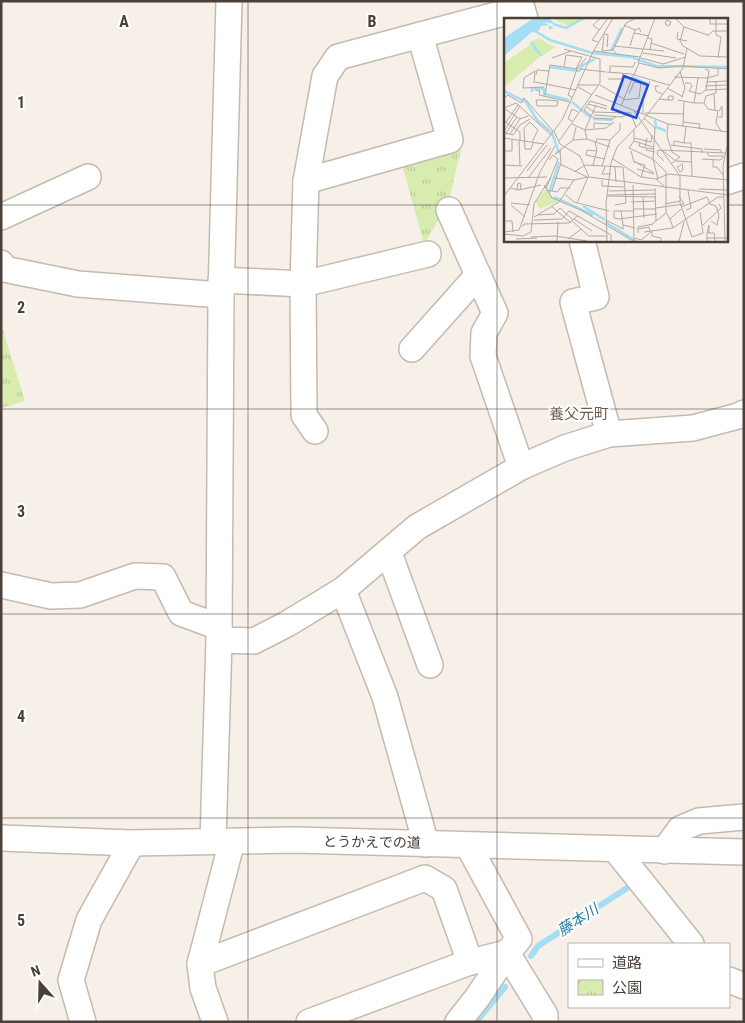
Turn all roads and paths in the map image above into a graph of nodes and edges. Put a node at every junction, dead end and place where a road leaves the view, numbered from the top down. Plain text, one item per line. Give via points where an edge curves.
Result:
1 (229, 1) edge
2 (524, 18) edge
3 (420, 35) junction
4 (744, 176) edge
5 (88, 177) dead end
6 (306, 181) junction
7 (728, 181) edge
8 (449, 210) dead end
9 (1, 217) edge
10 (582, 241) edge
11 (428, 254) dead end
12 (1, 263) edge
13 (478, 275) junction
14 (303, 284) junction
15 (221, 287) junction
16 (412, 349) dead end
17 (742, 419) edge
18 (315, 431) dead end
19 (610, 434) junction
20 (522, 467) junction
21 (389, 553) junction
22 (1, 585) edge
23 (343, 590) junction
24 (219, 634) junction
25 (430, 665) dead end
26 (744, 818) edge
27 (1, 838) edge
28 (223, 841) junction
29 (132, 843) junction
30 (426, 844) junction
31 (468, 845) junction
32 (615, 849) junction
33 (664, 851) junction
34 (744, 852) edge
35 (690, 943) edge
36 (507, 953) junction
37 (470, 962) junction
38 (200, 964) junction
39 (730, 980) edge
40 (744, 986) edge
41 (83, 1022) edge
42 (215, 1022) edge
43 (309, 1022) edge
44 (458, 1022) edge
45 (545, 1022) edge

1 - 15 street
2 - 3 street via 522,8
3 - 6 street via 338,57 325,76
3 - 6 street via 450,140
4 - 7 street
5 - 9 street
6 - 14 street
8 - 13 street
10 - 19 street via 596,297 573,302
11 - 14 street
12 - 15 street via 4,269 78,284
13 - 16 street
13 - 20 street via 495,314 484,333 483,356
14 - 15 street
14 - 18 street via 304,415
15 - 24 street
17 - 19 street via 694,428
19 - 20 street
20 - 21 street via 416,527
21 - 23 street
21 - 25 street
22 - 24 street via 51,596 70,596 135,576 163,577 181,613
23 - 24 street via 254,641
23 - 30 street via 385,698
24 - 28 street
26 - 33 street via 699,821 680,828
27 - 29 street, とうかえでの道
28 - 29 street, とうかえでの道
28 - 30 street, とうかえでの道
28 - 38 street
29 - 41 street via 90,920 70,980
30 - 31 street, とうかえでの道
31 - 32 street, とうかえでの道
31 - 36 street via 519,939
32 - 33 street, とうかえでの道
32 - 35 street
33 - 34 street, とうかえでの道
36 - 37 street
36 - 44 street
36 - 45 street via 545,1015
37 - 38 street via 444,889 425,878
37 - 43 street
38 - 42 street via 203,988
39 - 40 street

